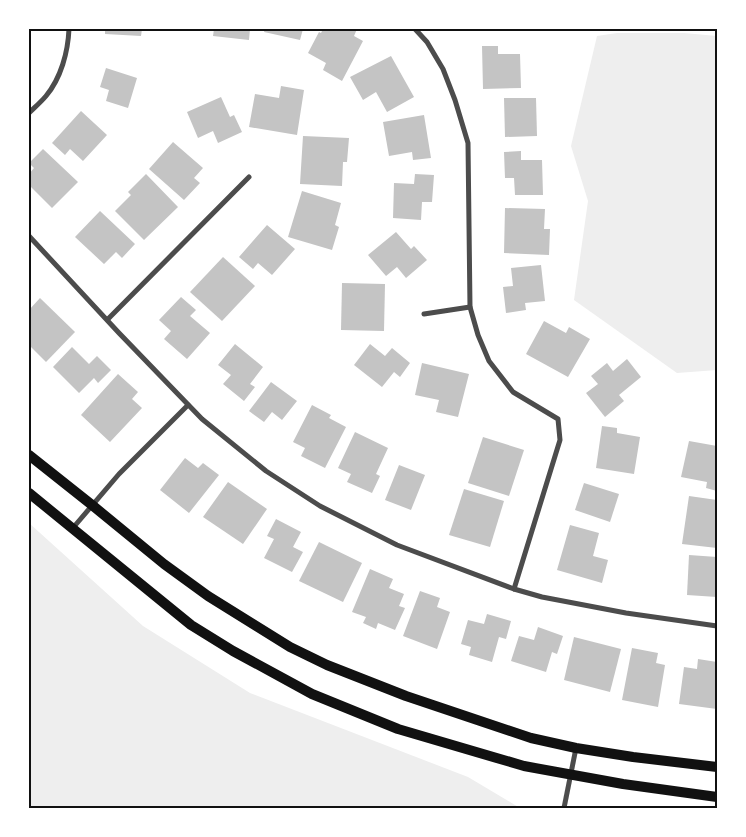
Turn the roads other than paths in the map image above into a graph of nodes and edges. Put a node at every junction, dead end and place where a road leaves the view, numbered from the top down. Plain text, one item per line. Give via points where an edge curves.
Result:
1 (69, 29) edge
2 (415, 29) edge
3 (29, 113) edge
4 (249, 177) dead end
5 (29, 236) edge
6 (470, 307) junction
7 (424, 314) dead end
8 (108, 319) junction
9 (188, 405) junction
10 (29, 455) edge
11 (29, 493) edge
12 (92, 505) junction
13 (72, 530) junction
14 (514, 589) junction
15 (717, 626) edge
16 (576, 748) junction
17 (717, 767) edge
18 (570, 776) junction
19 (717, 797) edge
20 (564, 808) edge

1 - 3 street via 68,51 57,77 47,95
2 - 6 street via 443,69 468,143
4 - 8 street
5 - 8 street
6 - 7 street
6 - 14 street via 489,362 512,392 558,419 560,440
8 - 9 street
9 - 12 street via 118,474
9 - 14 street via 266,470 320,506 397,545
10 - 12 main road
11 - 13 main road
12 - 13 street
12 - 16 main road via 208,596 290,647 406,696 531,738
13 - 18 main road via 191,625 312,694 407,732
14 - 15 street via 626,613
16 - 17 main road
16 - 18 street
18 - 19 main road
18 - 20 street

